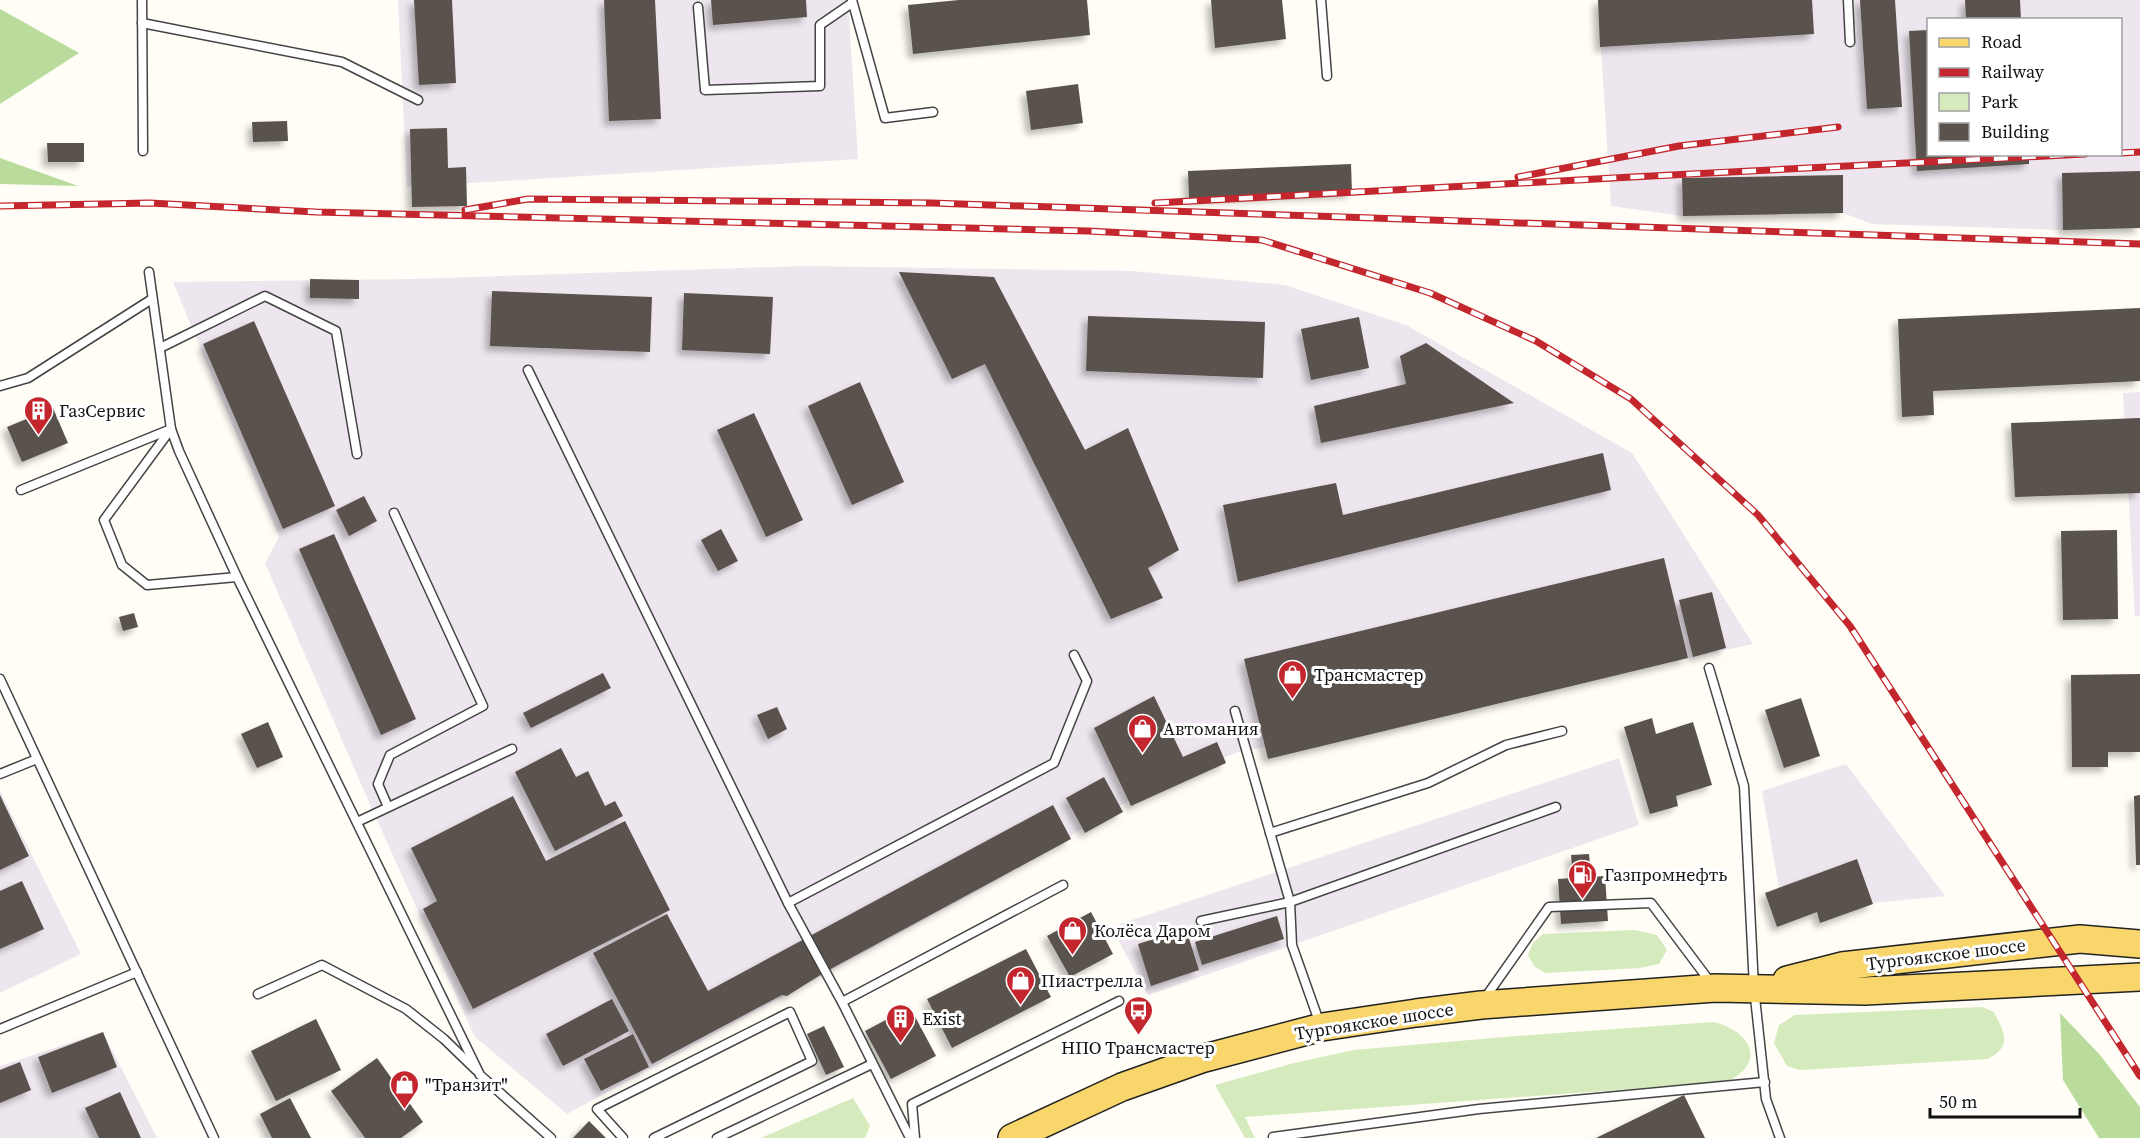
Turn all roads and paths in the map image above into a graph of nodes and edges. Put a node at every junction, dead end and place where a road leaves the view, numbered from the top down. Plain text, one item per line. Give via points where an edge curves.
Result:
1 (142, 0) edge
2 (1322, 0) edge
3 (1848, 0) edge
4 (852, 1) edge
5 (698, 8) dead end
6 (142, 23) junction
7 (1850, 42) dead end
8 (1327, 76) dead end
9 (418, 100) dead end
10 (933, 112) dead end
11 (143, 152) dead end
12 (149, 272) dead end
13 (152, 299) junction
14 (160, 348) junction
15 (528, 370) dead end
16 (0, 386) edge
17 (171, 429) junction
18 (357, 454) dead end
19 (21, 490) dead end
20 (394, 513) dead end
21 (237, 577) junction
22 (1074, 655) dead end
23 (1709, 668) dead end
24 (0, 679) edge
25 (1235, 711) dead end
26 (1562, 731) dead end
27 (512, 749) dead end
28 (37, 759) junction
29 (0, 774) edge
30 (388, 807) junction
31 (1556, 807) dead end
32 (357, 822) junction
33 (1270, 833) junction
34 (1063, 885) dead end
35 (1290, 902) junction
36 (788, 903) junction
37 (1201, 921) dead end
38 (2140, 944) edge
39 (137, 972) junction
40 (2140, 977) edge
41 (1715, 988) junction
42 (1754, 988) junction
43 (258, 994) dead end
44 (1119, 1001) dead end
45 (843, 1002) junction
46 (1481, 1005) junction
47 (1322, 1027) junction
48 (0, 1029) edge
49 (872, 1064) junction
50 (480, 1075) junction
51 (1765, 1082) junction
52 (1273, 1137) edge
53 (214, 1138) edge
54 (551, 1138) edge
55 (623, 1138) edge
56 (654, 1138) edge
57 (717, 1138) edge
58 (910, 1138) edge
59 (915, 1138) edge
60 (1012, 1138) edge
61 (1780, 1138) edge

1 - 6 lane
2 - 8 lane
3 - 7 lane
4 - 5 lane via 820,25 820,86 705,90
4 - 10 lane via 885,118
6 - 9 lane via 342,62
6 - 11 lane
12 - 13 lane
13 - 14 lane
13 - 16 lane via 28,378
14 - 17 lane
14 - 18 lane via 265,296 336,331
15 - 36 lane
17 - 19 lane
17 - 21 lane
17 - 21 lane via 104,520 122,565 147,585
20 - 30 lane via 483,706 390,754 378,784
21 - 32 lane
22 - 36 lane via 1087,681 1054,763
23 - 42 lane via 1744,786
24 - 28 lane
25 - 33 lane
26 - 33 lane via 1506,745 1428,783
27 - 30 lane
28 - 29 lane
28 - 39 lane
30 - 32 lane
31 - 35 lane
32 - 50 lane
33 - 35 lane
34 - 45 lane
35 - 37 lane
35 - 47 lane via 1292,945
36 - 45 lane
38 - 42 main road, Тургоякское шоссе via 2080,939 1854,965
39 - 48 lane
39 - 53 lane
40 - 42 main road, Тургоякское шоссе via 1865,991
41 - 42 main road, Тургоякское шоссе
41 - 46 main road, Тургоякское шоссе
41 - 46 lane via 1651,903 1549,907
42 - 51 lane
43 - 50 lane via 322,965 406,1009
44 - 59 lane via 912,1104
45 - 49 lane
46 - 47 main road, Тургоякское шоссе
47 - 60 main road, Тургоякское шоссе via 1222,1053 1122,1087
49 - 57 lane
49 - 58 lane
50 - 54 lane
51 - 52 lane via 1479,1109
51 - 61 lane
55 - 56 lane via 597,1109 790,1012 812,1061

